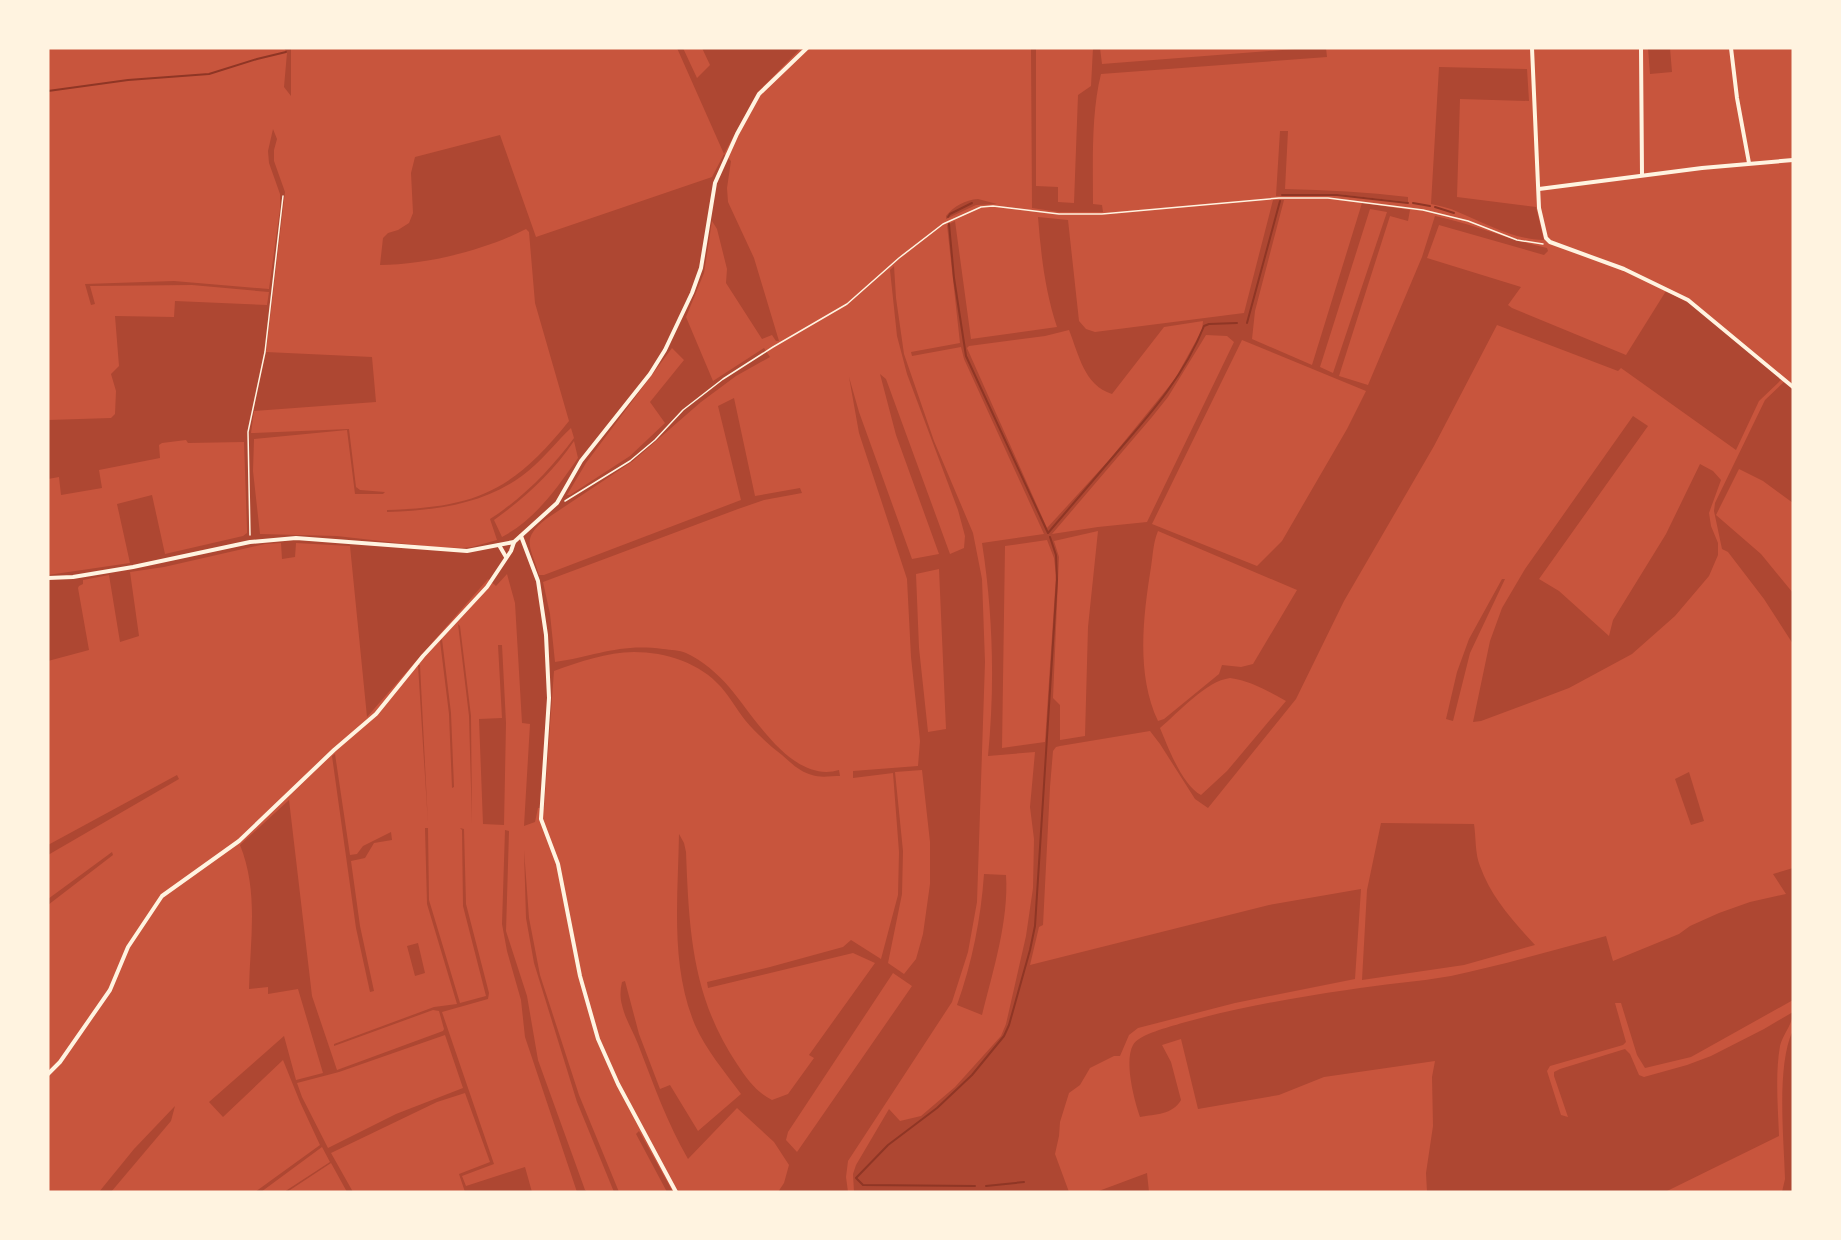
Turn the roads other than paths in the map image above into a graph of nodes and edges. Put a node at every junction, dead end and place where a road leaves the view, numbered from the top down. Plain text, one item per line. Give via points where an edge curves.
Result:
1 (807, 48) edge
2 (1532, 48) edge
3 (1641, 48) edge
4 (1731, 48) edge
5 (1793, 160) edge
6 (1749, 163) junction
7 (1642, 175) junction
8 (1539, 189) junction
9 (1793, 387) edge
10 (521, 536) junction
11 (514, 542) junction
12 (499, 546) junction
13 (506, 557) junction
14 (48, 578) edge
15 (48, 1074) edge
16 (676, 1192) edge

1 - 10 street via 759,94 737,134 715,183 701,268 665,350 581,461 557,502
2 - 8 street
3 - 7 street
4 - 6 street
5 - 6 street
6 - 7 street
7 - 8 street
8 - 9 street via 1539,208 1550,242 1623,269 1688,300
10 - 11 street
10 - 16 street via 538,581 546,634 549,698 541,819 558,864 580,976 598,1039 614,1077
11 - 12 street
11 - 13 street
12 - 13 street
12 - 14 street via 467,551 296,538 250,542 133,567
13 - 15 street via 487,587 376,714 239,841 162,896 128,947 110,990

